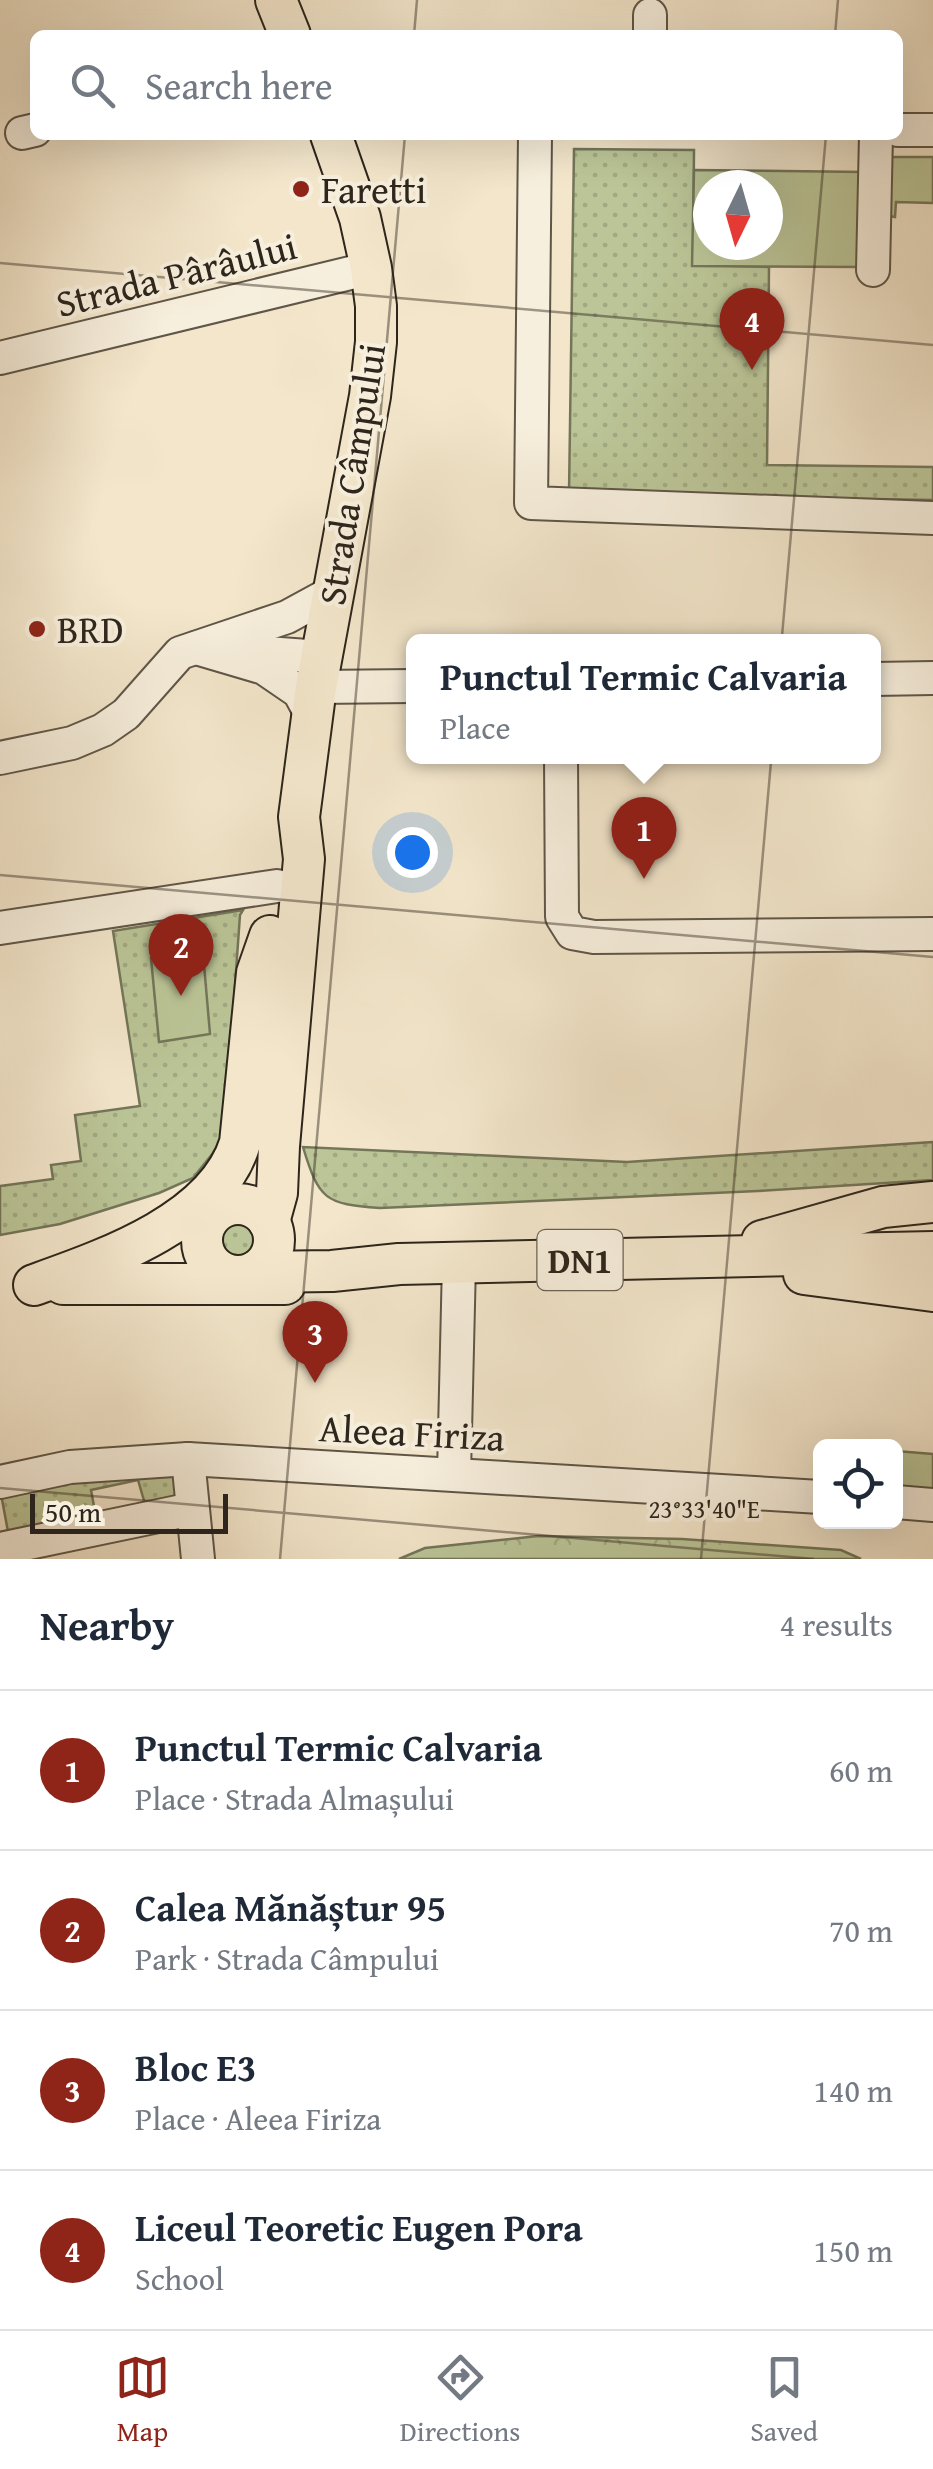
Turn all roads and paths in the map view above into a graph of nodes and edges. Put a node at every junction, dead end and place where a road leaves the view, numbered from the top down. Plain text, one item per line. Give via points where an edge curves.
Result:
1 (276, 0) edge
2 (288, 30) edge
3 (903, 130) edge
4 (933, 130) edge
5 (334, 140) edge
6 (535, 140) edge
7 (876, 140) edge
8 (371, 268) junction
9 (873, 270) dead end
10 (0, 358) edge
11 (933, 518) edge
12 (333, 592) junction
13 (196, 648) junction
14 (933, 678) edge
15 (881, 679) edge
16 (316, 686) junction
17 (406, 686) edge
18 (0, 758) edge
19 (561, 764) edge
20 (299, 817) junction
21 (277, 886) junction
22 (0, 928) edge
23 (933, 934) edge
24 (270, 936) junction
25 (933, 1202) edge
26 (214, 1213) junction
27 (270, 1224) junction
28 (933, 1252) edge
29 (701, 1258) junction
30 (428, 1263) junction
31 (236, 1270) junction
32 (32, 1286) edge
33 (933, 1290) edge
34 (188, 1459) junction
35 (454, 1474) junction
36 (0, 1482) edge
37 (813, 1498) edge
38 (903, 1503) edge
39 (933, 1505) edge
40 (192, 1508) junction
41 (14, 1550) edge
42 (198, 1559) edge

1 - 2 main road
3 - 4 street
5 - 8 main road, Strada Câmpului
6 - 11 street via 531,503
7 - 9 street
8 - 10 street, Strada Pârâului
8 - 12 main road, Strada Câmpului via 372,378
12 - 13 street via 288,617
12 - 16 main road, Strada Câmpului
13 - 16 street
13 - 16 street via 264,668 299,692
13 - 18 street via 180,653 103,730
14 - 15 street
16 - 17 street
16 - 20 main road, Strada Câmpului
19 - 23 street via 562,916 572,933
20 - 21 main road, Strada Câmpului via 280,858
20 - 27 main road, Strada Câmpului via 304,860
21 - 22 street
21 - 24 main road, Strada Câmpului
24 - 26 main road, Strada Câmpului via 253,1152 244,1178
24 - 32 main road via 257,973 240,1143 230,1168 175,1220 115,1254
25 - 29 main road via 883,1207
26 - 27 main road, DN1 via 246,1204
26 - 31 main road via 204,1228 205,1254
26 - 32 main road via 146,1252
27 - 30 main road, DN1 via 336,1254
27 - 31 main road via 274,1240 266,1263
28 - 29 main road, DN1
29 - 30 main road, DN1
29 - 33 main road
30 - 31 main road, DN1
30 - 32 main road via 291,1284
30 - 35 street
31 - 32 main road, DN1
34 - 35 street, Aleea Firiza
34 - 36 street, Aleea Firiza via 70,1468
34 - 40 street
35 - 37 street, Aleea Firiza
38 - 39 street
40 - 41 street
40 - 42 street

